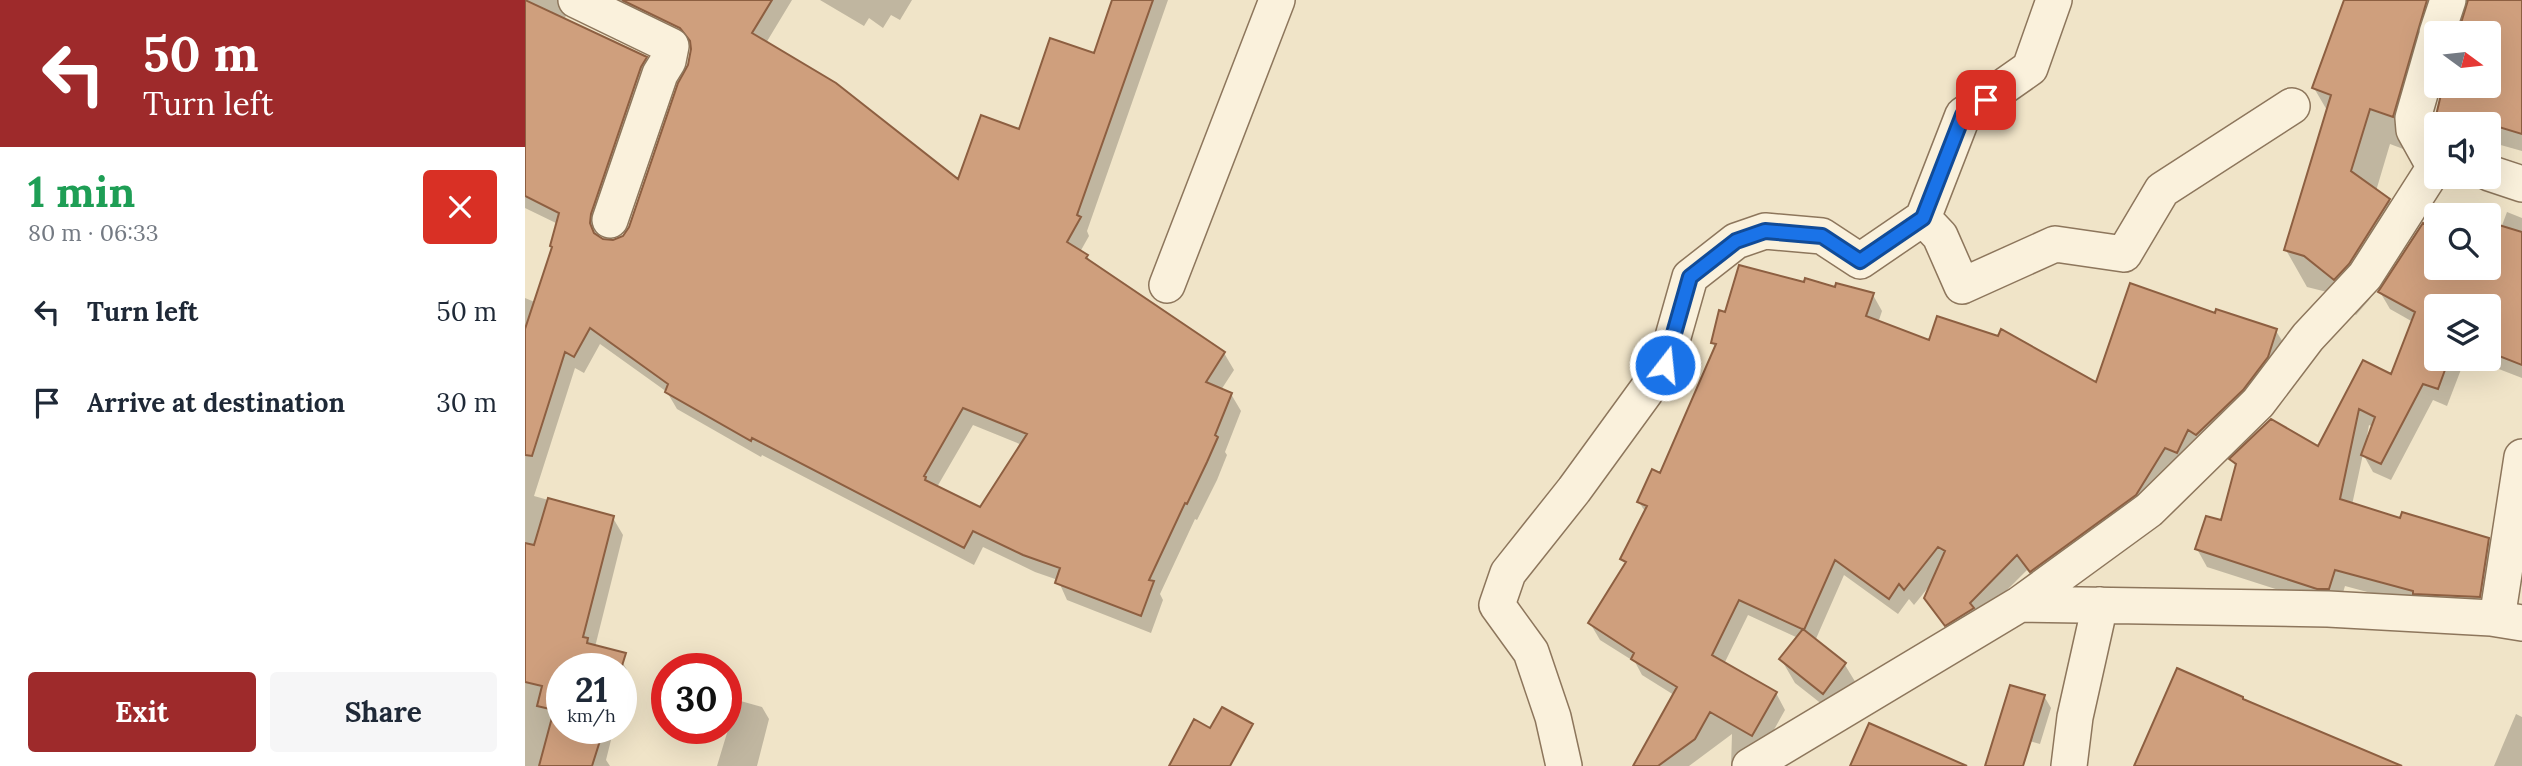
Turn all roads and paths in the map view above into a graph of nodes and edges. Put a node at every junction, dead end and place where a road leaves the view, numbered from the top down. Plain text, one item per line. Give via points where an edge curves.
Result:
1 (1277, 0) edge
2 (2054, 0) edge
3 (2448, 0) edge
4 (597, 5) edge
5 (2442, 21) edge
6 (2424, 80) edge
7 (2292, 106) dead end
8 (2424, 147) edge
9 (2501, 177) edge
10 (2424, 182) edge
11 (2522, 184) edge
12 (1923, 218) junction
13 (610, 220) dead end
14 (1167, 285) dead end
15 (2522, 457) edge
16 (2019, 604) junction
17 (2100, 606) junction
18 (2509, 621) edge
19 (1564, 766) edge
20 (1750, 766) edge
21 (2069, 766) edge

1 - 14 street
2 - 12 street via 2030,68 1963,115
3 - 5 street
4 - 13 street via 671,46
6 - 8 street via 2413,118 2414,131
7 - 12 street via 2162,190 2124,254 2055,244 1962,286 1940,236
9 - 11 street
10 - 16 street via 2365,276 2308,337 2257,403 2149,510
12 - 19 street via 1860,261 1822,236 1765,231 1736,241 1690,277 1665,365 1508,573 1497,605 1531,652
15 - 18 street
16 - 17 street
16 - 20 street
17 - 18 street via 2327,609
17 - 21 street

